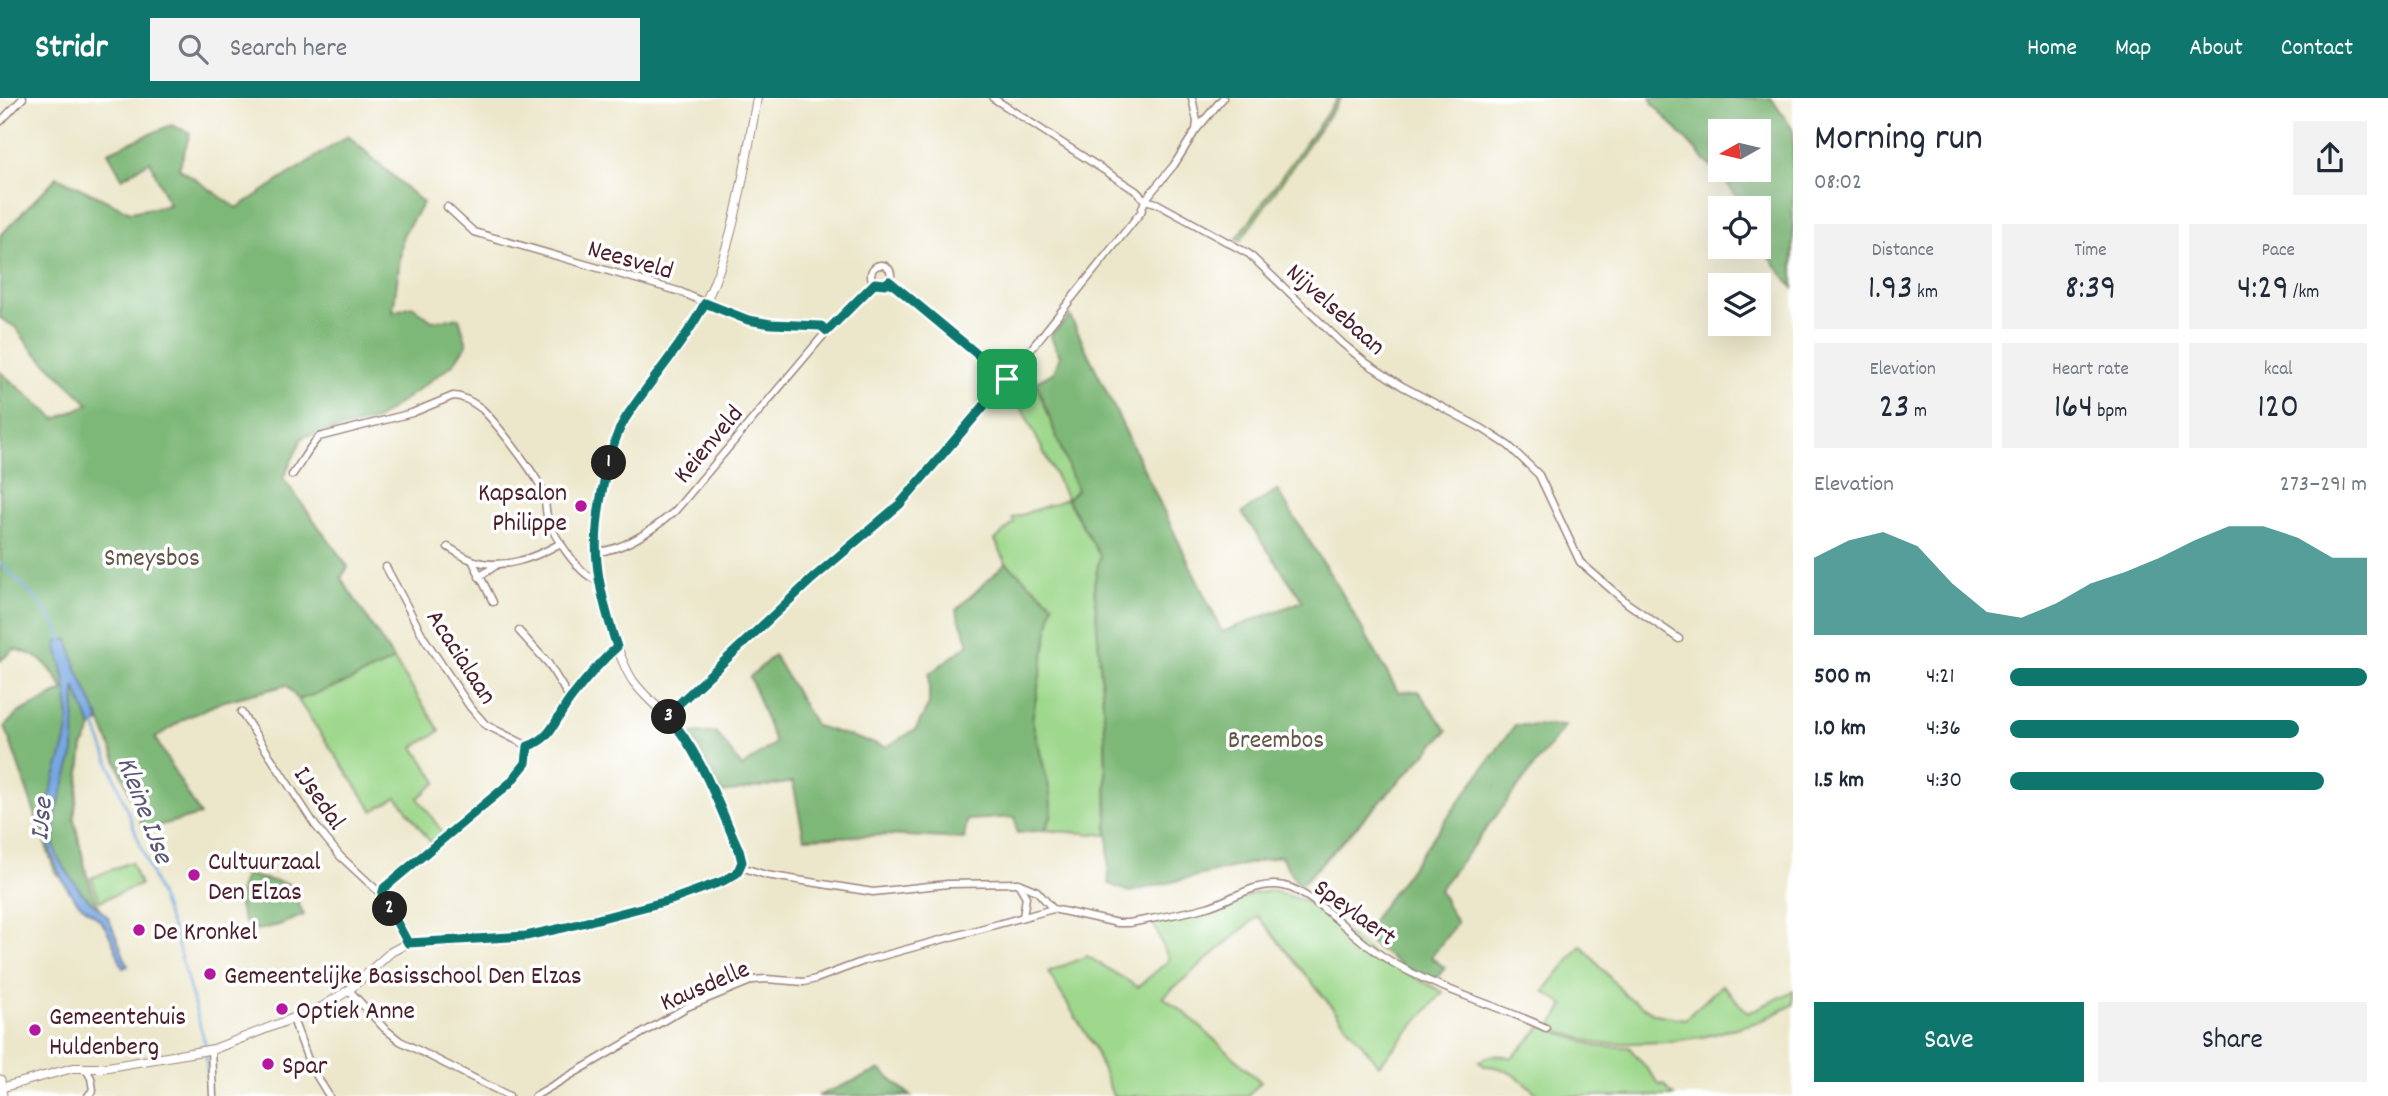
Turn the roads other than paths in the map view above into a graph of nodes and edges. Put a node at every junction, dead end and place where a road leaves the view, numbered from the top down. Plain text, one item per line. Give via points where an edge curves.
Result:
1 (757, 98) edge
2 (993, 98) edge
3 (1192, 98) edge
4 (1223, 98) edge
5 (20, 99) edge
6 (0, 122) edge
7 (1196, 130) junction
8 (1145, 200) junction
9 (447, 207) dead end
10 (889, 281) junction
11 (875, 283) junction
12 (705, 303) junction
13 (827, 331) junction
14 (1007, 379) junction
15 (292, 475) dead end
16 (561, 543) junction
17 (447, 547) dead end
18 (596, 552) junction
19 (472, 560) junction
20 (498, 564) junction
21 (386, 567) dead end
22 (479, 577) junction
23 (598, 580) junction
24 (494, 602) dead end
25 (519, 631) dead end
26 (1679, 639) dead end
27 (617, 647) junction
28 (570, 699) junction
29 (241, 712) dead end
30 (667, 715) junction
31 (528, 746) junction
32 (741, 867) junction
33 (1018, 883) junction
34 (382, 895) junction
35 (1053, 909) junction
36 (1023, 917) junction
37 (408, 943) junction
38 (349, 990) junction
39 (293, 1019) junction
40 (1546, 1028) dead end
41 (208, 1050) junction
42 (86, 1069) junction
43 (1, 1088) edge
44 (88, 1096) edge
45 (213, 1096) edge
46 (329, 1096) edge
47 (509, 1096) edge
48 (535, 1096) edge

1 - 12 street via 734,223
2 - 8 street, Nijvelsebaan
3 - 7 street
4 - 7 street
5 - 6 street
7 - 8 street
8 - 14 street via 1141,212
8 - 26 street, Nijvelsebaan via 1249,254 1365,362 1517,453 1539,475 1580,562 1627,603
9 - 12 street, Neesveld via 474,232
10 - 11 street
10 - 11 street via 890,273 882,265 873,269
10 - 14 street
11 - 13 street
12 - 13 street, Neesveld via 748,320 821,326
12 - 18 street via 621,428 603,489
13 - 18 street, Keienveld via 675,511 658,526 612,550
14 - 30 street via 900,504
15 - 16 street via 319,437 460,396 482,410 535,478
16 - 20 street via 526,559
16 - 23 street via 589,578
17 - 19 street
18 - 23 street
19 - 20 street
19 - 22 street
20 - 22 street
21 - 31 street, Acacialaan via 424,638 470,707 486,725
22 - 24 street
23 - 27 street
25 - 28 street via 548,663
27 - 28 street
27 - 30 street via 632,679
28 - 31 street via 551,731
29 - 34 street, IJsedal via 315,825
30 - 32 street via 695,755 741,856
31 - 34 street via 526,763 510,783 404,870
32 - 33 street via 873,892
32 - 37 street via 732,877 689,894 567,927 526,936
33 - 35 street, Speylaert via 1037,891
33 - 36 street via 1026,897
34 - 37 street, IJsedal
35 - 36 street, Speylaert
35 - 40 street, Speylaert via 1129,923 1210,906 1254,888 1284,886 1318,906 1380,955 1449,990
36 - 48 street, Kausdelle via 804,982 758,979 738,985 687,1007
37 - 38 street
38 - 39 street
38 - 47 street via 400,1041
39 - 41 street
39 - 46 street via 310,1065
41 - 42 street
41 - 45 street
42 - 43 street via 73,1068
42 - 44 street via 93,1090

